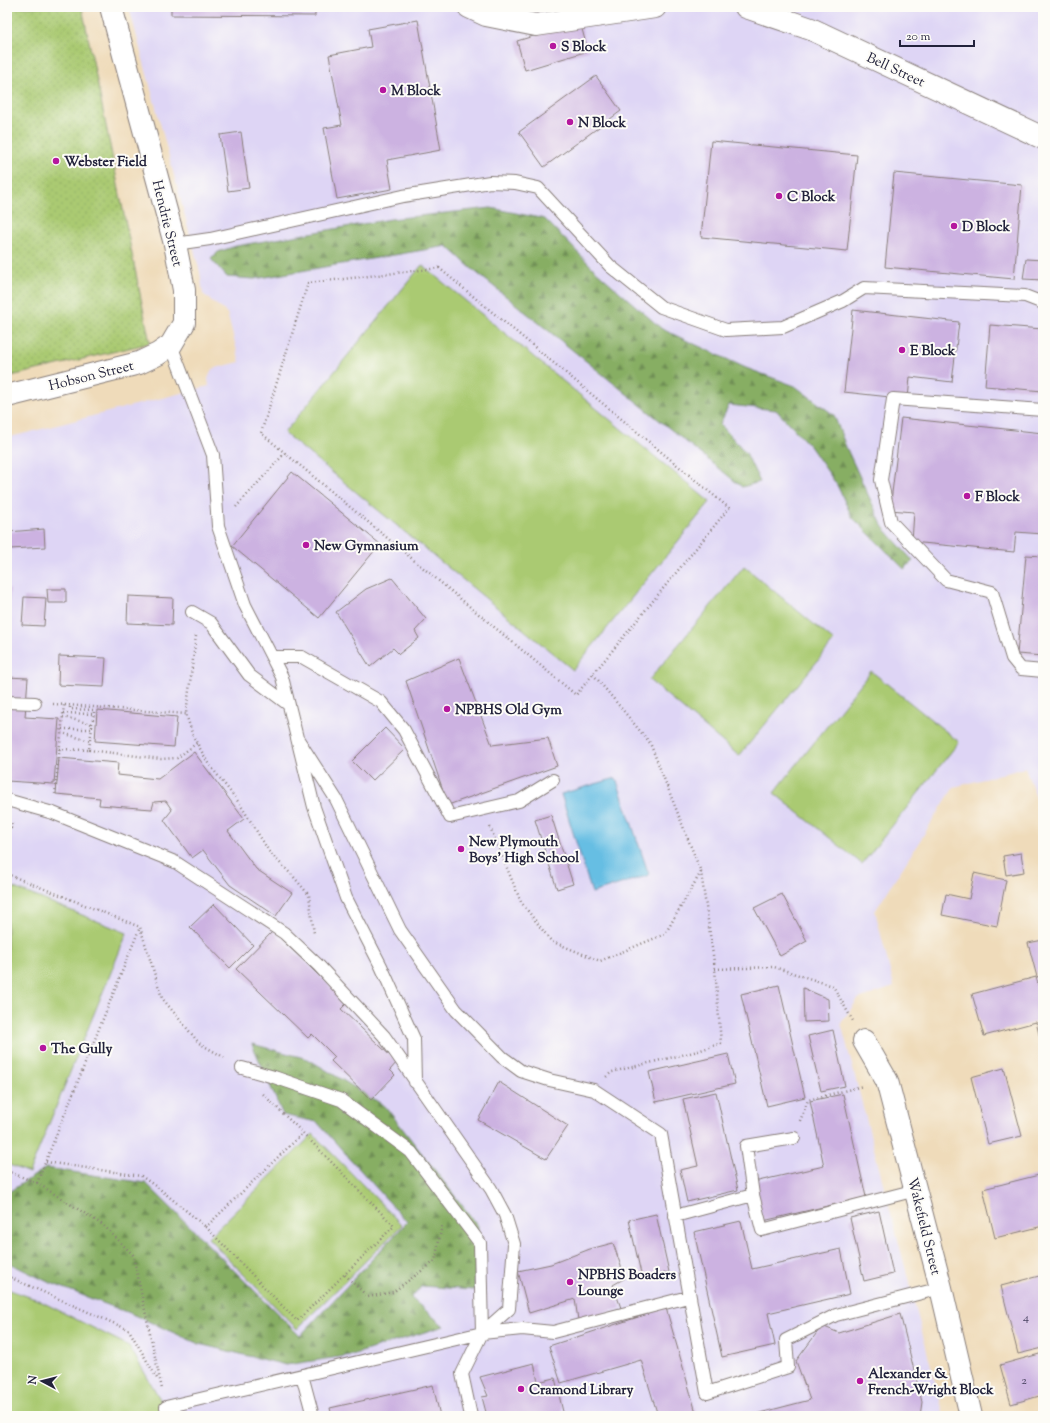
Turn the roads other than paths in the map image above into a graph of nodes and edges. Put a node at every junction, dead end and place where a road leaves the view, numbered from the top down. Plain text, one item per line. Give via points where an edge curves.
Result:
1 (111, 7) edge
2 (470, 7) edge
3 (655, 7) edge
4 (746, 7) edge
5 (1043, 138) edge
6 (175, 244) junction
7 (1043, 303) edge
8 (171, 345) junction
9 (7, 396) edge
10 (1043, 410) edge
11 (195, 614) road end
12 (272, 656) junction
13 (1043, 671) edge
14 (7, 702) edge
15 (35, 703) road end
16 (289, 705) junction
17 (297, 738) junction
18 (553, 780) dead end
19 (7, 800) edge
20 (864, 1041) road end
21 (242, 1068) road end
22 (415, 1082) junction
23 (794, 1138) road end
24 (916, 1190) junction
25 (753, 1195) junction
26 (674, 1216) junction
27 (941, 1288) junction
28 (688, 1297) junction
29 (482, 1332) junction
30 (302, 1375) junction
31 (167, 1412) edge
32 (313, 1416) edge
33 (471, 1416) edge
34 (971, 1416) edge

1 - 6 street, Hendrie Street
2 - 3 street via 486,15 536,25
4 - 5 street, Bell Street via 811,29
6 - 7 lane via 403,196 490,182 515,183 538,188 610,266 662,307 726,330 783,327 843,301 864,288 1025,296
6 - 8 street, Hendrie Street via 184,290 184,323
8 - 9 street, Hobson Street via 139,363
8 - 12 lane via 213,454 218,526 245,605
10 - 13 lane via 893,399 881,480 891,522 946,580 992,592 1012,658 1021,669
11 - 16 lane via 212,623 249,675
12 - 16 lane via 282,676
12 - 18 lane via 302,657 381,702 404,730 450,817 519,801
14 - 15 lane
16 - 17 lane
17 - 22 lane via 314,807 346,898 414,1039
17 - 26 lane via 336,799 400,930 456,1010 496,1051 521,1071 594,1090 660,1134
19 - 22 lane via 54,812 175,862 284,933 319,966 384,1036
20 - 24 street, Wakefield Street via 887,1080
21 - 29 lane via 341,1100 411,1152 480,1243
22 - 29 lane via 491,1189 506,1215 514,1244 509,1309
23 - 25 lane via 746,1146
24 - 25 lane via 762,1230
24 - 27 street, Wakefield Street
25 - 26 lane
26 - 28 lane
27 - 28 lane via 836,1315 786,1340 788,1366 707,1393
27 - 34 street, Wakefield Street
28 - 29 lane via 553,1332 522,1329
29 - 30 lane
29 - 33 lane via 462,1374
30 - 31 lane
30 - 32 lane

